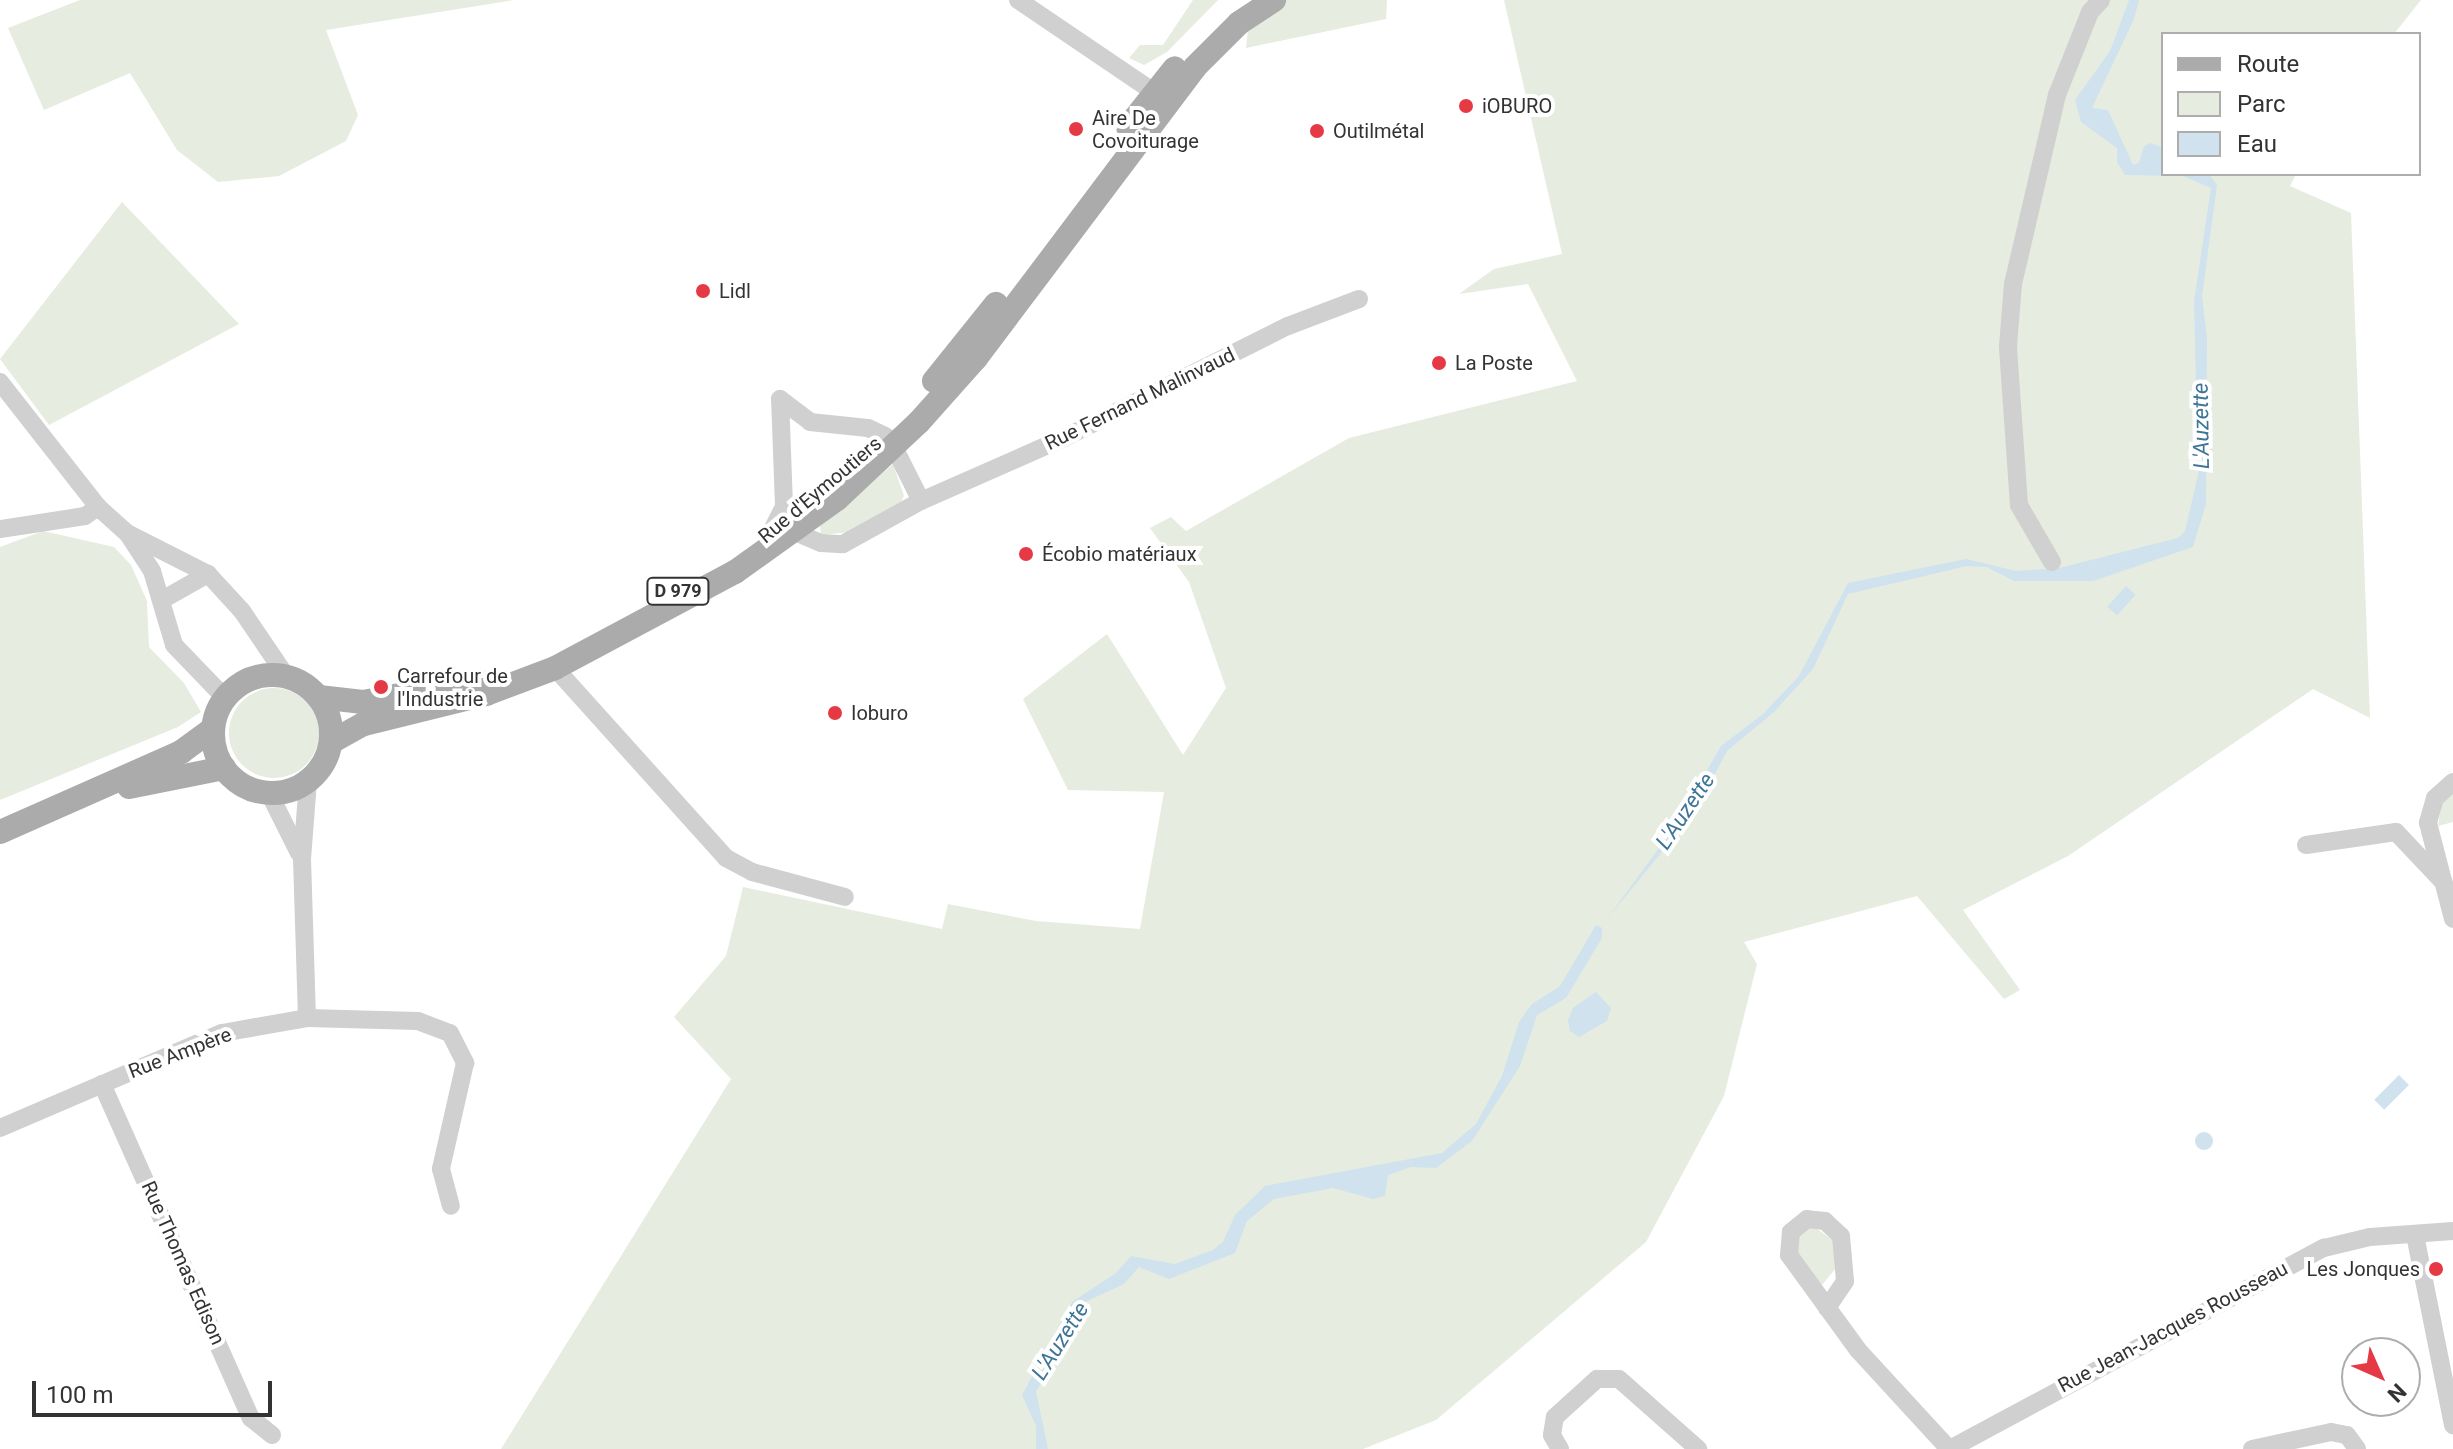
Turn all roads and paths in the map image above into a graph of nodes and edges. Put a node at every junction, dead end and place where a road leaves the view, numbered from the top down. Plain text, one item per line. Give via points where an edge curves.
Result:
1 (1018, 0) edge
2 (1247, 0) edge
3 (1274, 0) edge
4 (2101, 0) edge
5 (1154, 92) junction
6 (1359, 299) dead end
7 (0, 382) edge
8 (890, 441) junction
9 (921, 501) junction
10 (98, 507) junction
11 (0, 529) edge
12 (782, 533) junction
13 (128, 534) junction
14 (2052, 562) dead end
15 (208, 574) junction
16 (162, 600) junction
17 (555, 668) junction
18 (286, 676) junction
19 (319, 697) junction
20 (225, 698) junction
21 (213, 729) junction
22 (331, 742) junction
23 (224, 768) junction
24 (308, 781) junction
25 (2453, 782) edge
26 (269, 793) junction
27 (87, 795) junction
28 (0, 832) edge
29 (2306, 845) dead end
30 (302, 859) junction
31 (2444, 883) junction
32 (845, 897) dead end
33 (2452, 915) edge
34 (307, 1018) junction
35 (102, 1084) junction
36 (0, 1128) edge
37 (451, 1206) dead end
38 (2453, 1231) edge
39 (2415, 1235) junction
40 (1827, 1308) junction
41 (2453, 1425) edge
42 (272, 1435) dead end
43 (1560, 1449) edge
44 (1698, 1449) edge
45 (1950, 1449) edge
46 (2252, 1449) edge
47 (2357, 1449) edge

1 - 5 street
2 - 5 main road, Rue d'Eymoutiers / D 979 via 1221,18
3 - 8 main road, D 979 via 1239,23 1195,67 976,358
4 - 14 street via 2090,12 2057,95 2013,284 2008,346 2019,505
5 - 8 main road, Rue d'Eymoutiers / D 979
6 - 9 street, Rue Fernand Malinvaud via 1288,326 1064,438
7 - 10 street
8 - 9 street
8 - 12 main road, Rue d'Eymoutiers / D 979
8 - 12 street via 868,428 810,422 780,399
9 - 12 street, Rue Fernand Malinvaud via 843,544
10 - 11 street via 85,516
10 - 13 street
12 - 17 main road, D 979 via 735,572
12 - 19 main road, Rue d'Eymoutiers / D 979 via 589,639 504,673 363,702
13 - 15 street
13 - 16 street via 152,571
15 - 16 street
15 - 18 street via 242,611
16 - 20 street via 165,629 174,645
17 - 22 main road, D 979 via 486,694 364,724
17 - 32 street via 726,858 752,872
18 - 19 main road
18 - 20 main road via 252,678
19 - 22 main road via 331,726
20 - 21 main road
21 - 23 main road
21 - 27 main road via 185,750
22 - 24 main road
23 - 26 main road via 236,781
23 - 27 main road
24 - 26 main road
24 - 30 street
25 - 31 street via 2435,798 2428,823
26 - 30 street
27 - 28 main road
29 - 31 street via 2396,832
30 - 34 street
31 - 33 street
34 - 35 street, Rue Ampère via 222,1033
34 - 37 street, Rue Ampère via 418,1021 450,1033 465,1063 441,1169
35 - 36 street, Rue Ampère
35 - 42 street, Rue Thomas Edison via 251,1418
38 - 39 street, Rue Jean-Jacques Rousseau
39 - 41 street
39 - 45 street, Rue Jean-Jacques Rousseau via 2370,1237 2324,1248
40 - 40 street via 1789,1255 1791,1232 1807,1219 1825,1221 1841,1236 1845,1281
40 - 45 street via 1904,1405
43 - 44 street via 1552,1435 1555,1417 1597,1379 1619,1379
46 - 47 street via 2331,1432 2347,1435

